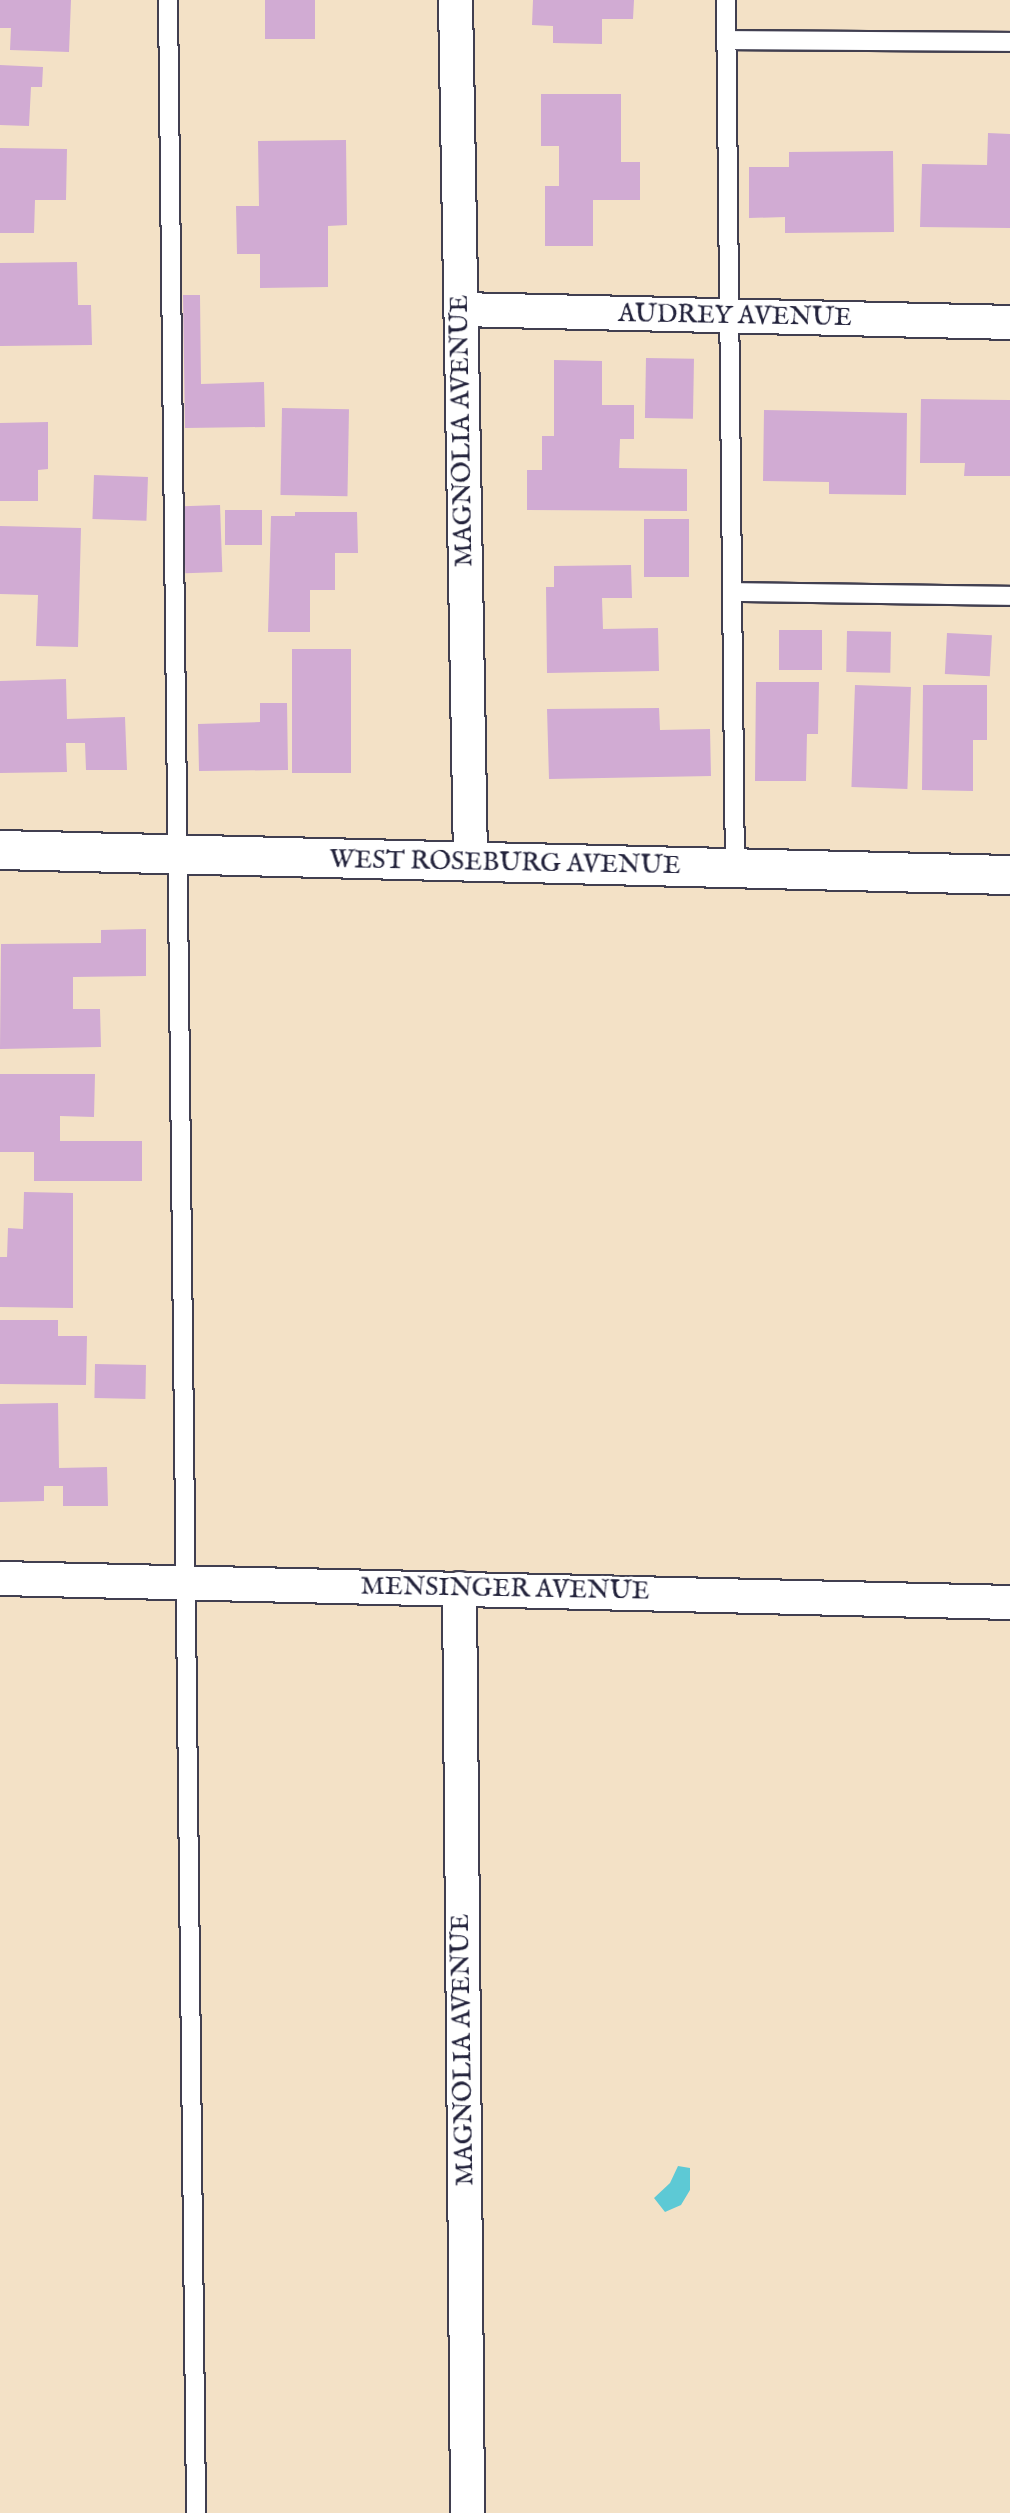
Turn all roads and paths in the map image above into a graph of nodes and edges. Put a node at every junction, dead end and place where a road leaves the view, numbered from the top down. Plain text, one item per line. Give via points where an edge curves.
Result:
1 (168, 0) edge
2 (455, 0) edge
3 (726, 0) edge
4 (727, 40) junction
5 (1010, 42) edge
6 (460, 309) junction
7 (727, 316) junction
8 (1010, 322) edge
9 (735, 592) junction
10 (1010, 596) edge
11 (0, 850) edge
12 (178, 855) junction
13 (470, 862) junction
14 (735, 868) junction
15 (1010, 875) edge
16 (0, 1578) edge
17 (186, 1582) junction
18 (459, 1588) junction
19 (1010, 1602) edge
20 (196, 2513) edge
21 (467, 2513) edge

1 - 12 lane
2 - 6 street, MAGNOLIA AVENUE
3 - 4 lane
4 - 5 lane
4 - 7 lane
6 - 7 street, AUDREY AVENUE
6 - 13 street, MAGNOLIA AVENUE
7 - 8 street, AUDREY AVENUE
7 - 9 lane
9 - 10 lane
9 - 14 lane
11 - 12 street, WEST ROSEBURG AVENUE
12 - 13 street, WEST ROSEBURG AVENUE
12 - 17 lane
13 - 14 street, WEST ROSEBURG AVENUE
14 - 15 street, WEST ROSEBURG AVENUE
16 - 17 street, MENSINGER AVENUE
17 - 18 street, MENSINGER AVENUE
17 - 20 lane
18 - 19 street, MENSINGER AVENUE
18 - 21 street, MAGNOLIA AVENUE

